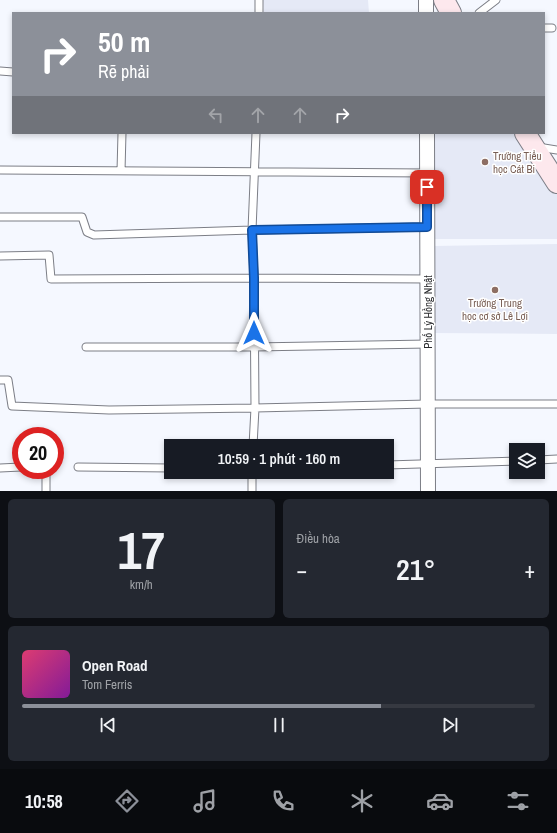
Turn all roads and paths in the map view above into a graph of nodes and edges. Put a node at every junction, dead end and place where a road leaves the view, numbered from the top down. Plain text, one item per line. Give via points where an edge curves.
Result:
1 (259, 0) edge
2 (426, 0) edge
3 (444, 0) edge
4 (496, 0) edge
5 (259, 12) edge
6 (426, 12) edge
7 (450, 12) edge
8 (480, 12) edge
9 (0, 71) edge
10 (12, 72) edge
11 (122, 134) edge
12 (256, 134) edge
13 (427, 134) edge
14 (529, 140) edge
15 (557, 150) edge
16 (0, 170) edge
17 (121, 171) junction
18 (254, 172) junction
19 (427, 174) junction
20 (557, 183) edge
21 (0, 217) edge
22 (427, 227) junction
23 (252, 230) junction
24 (0, 256) edge
25 (254, 278) junction
26 (428, 279) junction
27 (428, 344) junction
28 (86, 347) dead end
29 (254, 347) junction
30 (0, 380) edge
31 (428, 404) junction
32 (557, 404) edge
33 (255, 408) junction
34 (253, 439) edge
35 (557, 459) edge
36 (509, 460) edge
37 (545, 460) edge
38 (428, 464) junction
39 (394, 465) edge
40 (12, 467) edge
41 (78, 467) dead end
42 (0, 468) edge
43 (164, 468) edge
44 (46, 479) edge
45 (252, 479) edge
46 (46, 491) edge
47 (252, 491) edge
48 (428, 491) edge

1 - 5 lane
2 - 6 street
3 - 7 street
4 - 8 lane
9 - 10 lane
11 - 17 lane
12 - 18 lane
13 - 19 street, Phố Lý Hồng Nhật
14 - 15 lane
14 - 20 street
16 - 17 lane
17 - 18 lane
18 - 19 lane
18 - 23 lane
19 - 22 street, Phố Lý Hồng Nhật
21 - 23 lane via 82,217 87,232 94,235
22 - 23 lane
22 - 26 street, Phố Lý Hồng Nhật
23 - 25 lane
24 - 25 lane via 49,255 51,279
25 - 26 lane
25 - 29 lane
26 - 27 street, Phố Lý Hồng Nhật
27 - 29 lane
27 - 31 street, Phố Lý Hồng Nhật
28 - 29 lane
29 - 33 lane
30 - 33 lane via 8,380 12,406 109,410
31 - 32 lane
31 - 33 lane
31 - 38 street, Phố Lý Hồng Nhật
33 - 34 lane
35 - 37 lane
36 - 38 lane
38 - 39 lane
38 - 48 street, Phố Lý Hồng Nhật
40 - 42 lane
41 - 43 lane
44 - 46 lane
45 - 47 lane

